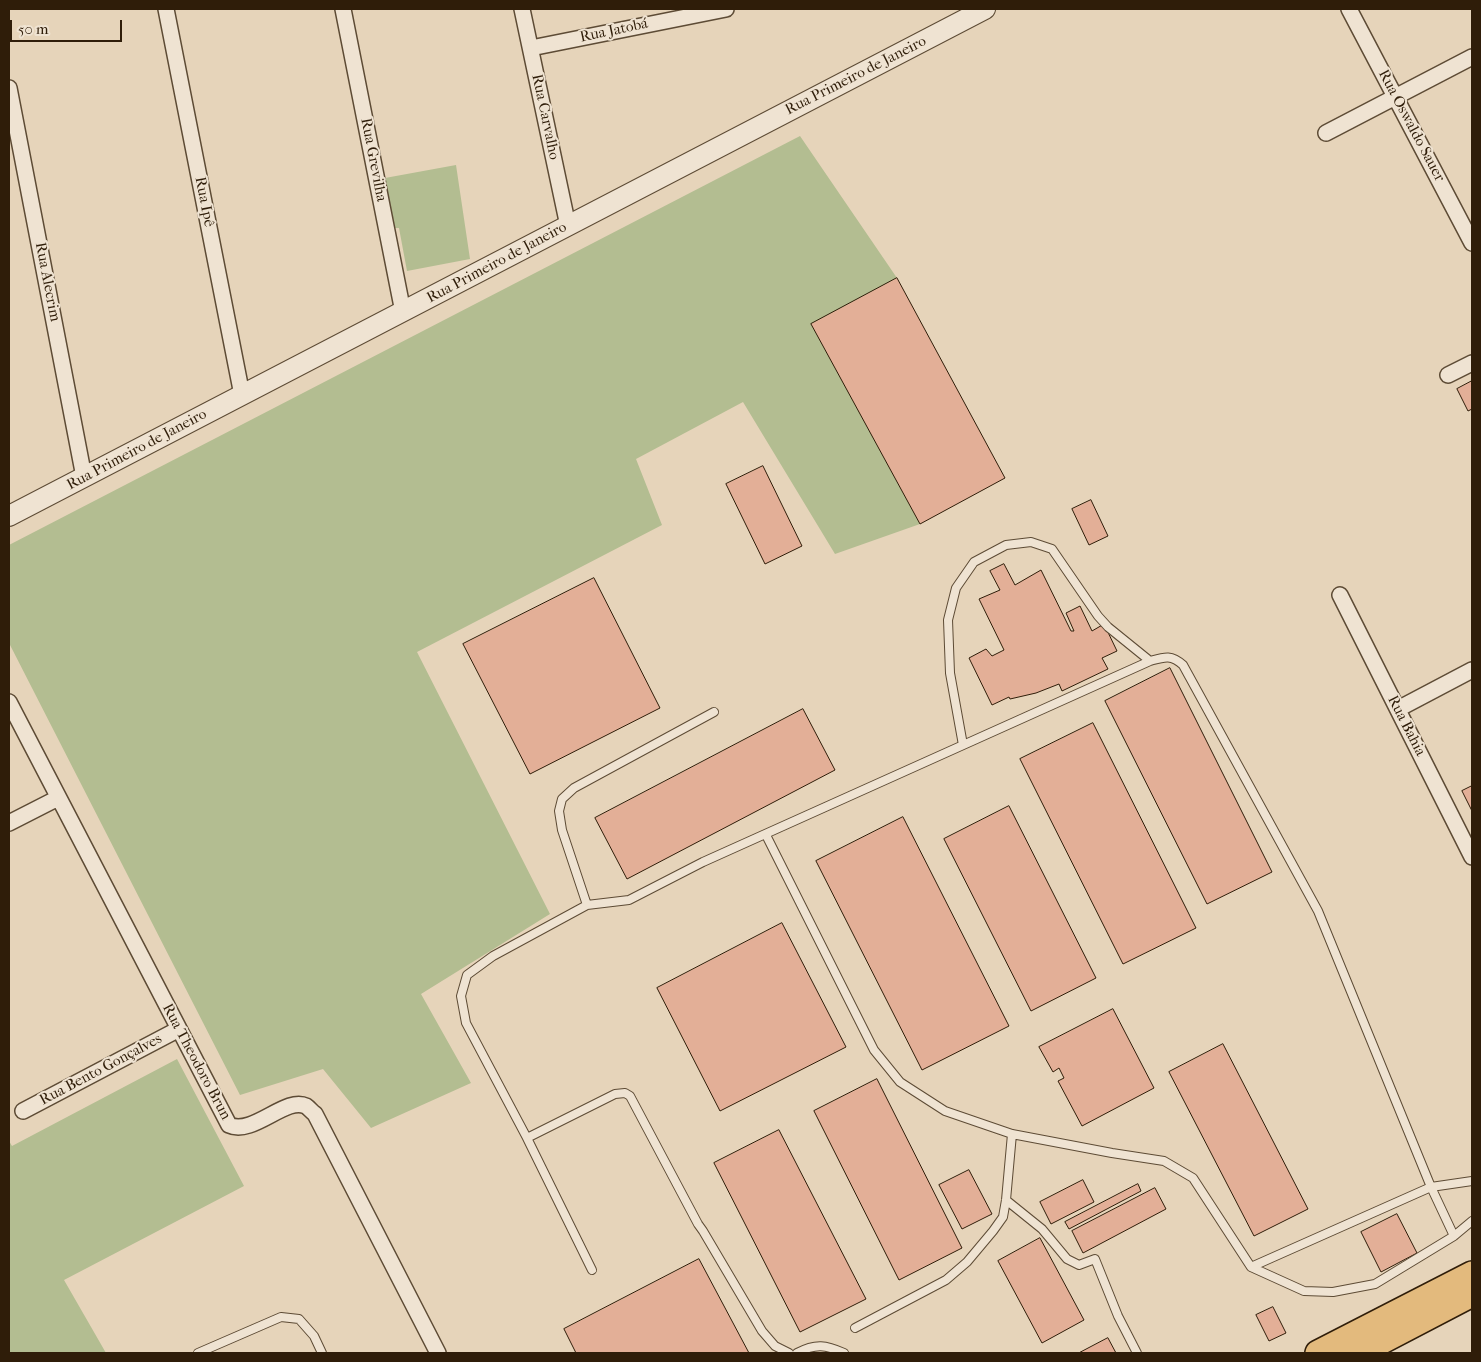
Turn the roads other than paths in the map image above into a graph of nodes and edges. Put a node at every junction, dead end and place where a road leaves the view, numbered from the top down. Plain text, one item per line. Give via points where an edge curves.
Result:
1 (166, 9) edge
2 (343, 9) edge
3 (522, 9) edge
4 (726, 9) edge
5 (984, 9) edge
6 (1349, 9) edge
7 (651, 16) edge
8 (531, 48) junction
9 (1472, 57) edge
10 (9, 88) edge
11 (1394, 96) junction
12 (1326, 133) dead end
13 (568, 226) junction
14 (1472, 244) edge
15 (402, 312) junction
16 (1472, 363) edge
17 (1448, 375) dead end
18 (242, 395) junction
19 (84, 477) junction
20 (9, 516) edge
21 (1340, 595) dead end
22 (1150, 661) junction
23 (1472, 670) edge
24 (9, 702) edge
25 (1398, 709) junction
26 (714, 712) dead end
27 (963, 745) junction
28 (58, 798) junction
29 (9, 823) edge
30 (766, 835) junction
31 (1472, 857) edge
32 (587, 905) junction
33 (179, 1029) junction
34 (23, 1111) dead end
35 (1012, 1134) junction
36 (527, 1138) junction
37 (1472, 1181) edge
38 (1431, 1187) junction
39 (1006, 1200) junction
40 (1472, 1221) edge
41 (1454, 1236) junction
42 (1251, 1267) junction
43 (592, 1270) dead end
44 (1472, 1274) edge
45 (1472, 1294) edge
46 (1404, 1319) junction
47 (855, 1328) dead end
48 (198, 1353) edge
49 (322, 1353) edge
50 (438, 1353) edge
51 (789, 1353) edge
52 (798, 1353) edge
53 (844, 1353) edge
54 (1137, 1353) edge
55 (1318, 1353) edge
56 (1359, 1353) edge

1 - 18 street, Rua Ipê
2 - 15 street, Rua Grevilha
3 - 8 street, Rua Carvalho
4 - 7 street, Rua Jatobá
5 - 13 street, Rua Primeiro de Janeiro
6 - 11 street, Rua Oswaldo Sauer
7 - 8 street, Rua Jatobá
8 - 13 street, Rua Carvalho
9 - 11 street
10 - 19 street, Rua Alecrim
11 - 12 street
11 - 14 street, Rua Oswaldo Sauer
13 - 15 street, Rua Primeiro de Janeiro
15 - 18 street, Rua Primeiro de Janeiro
16 - 17 street
18 - 19 street, Rua Primeiro de Janeiro
19 - 20 street, Rua Primeiro de Janeiro
21 - 25 street, Rua Bahia
22 - 27 lane
22 - 27 lane via 1098,616 1052,549 1031,542 1006,545 974,562 956,588 948,620 950,673
22 - 38 lane via 1175,658 1183,665 1318,911
23 - 25 street
24 - 28 street, Rua Theodoro Brun
25 - 31 street, Rua Bahia
26 - 32 lane via 574,788 562,799 559,812 562,830
27 - 30 lane
28 - 29 street
28 - 33 street, Rua Theodoro Brun
30 - 32 lane via 628,900
30 - 35 lane via 874,1050 900,1082 945,1111
32 - 36 lane via 493,956 467,975 461,996 466,1023
33 - 34 street, Rua Bento Gonçalves
33 - 50 street, Rua Theodoro Brun via 229,1125 235,1128 249,1125 293,1104 306,1106 314,1114
35 - 39 lane
35 - 42 lane via 1164,1162 1193,1178
36 - 43 lane
36 - 51 lane via 616,1094 630,1096 698,1224 762,1331 775,1346
37 - 38 lane
38 - 41 lane
38 - 42 lane
39 - 47 lane via 1003,1217 993,1232 946,1280
39 - 54 lane via 1042,1229 1067,1259 1079,1265 1095,1259
40 - 41 lane
41 - 42 lane via 1374,1284 1333,1292 1304,1291
44 - 46 main road
45 - 46 main road
46 - 55 main road
46 - 56 main road
48 - 49 lane via 281,1317 299,1320 314,1336
52 - 53 lane via 817,1346

